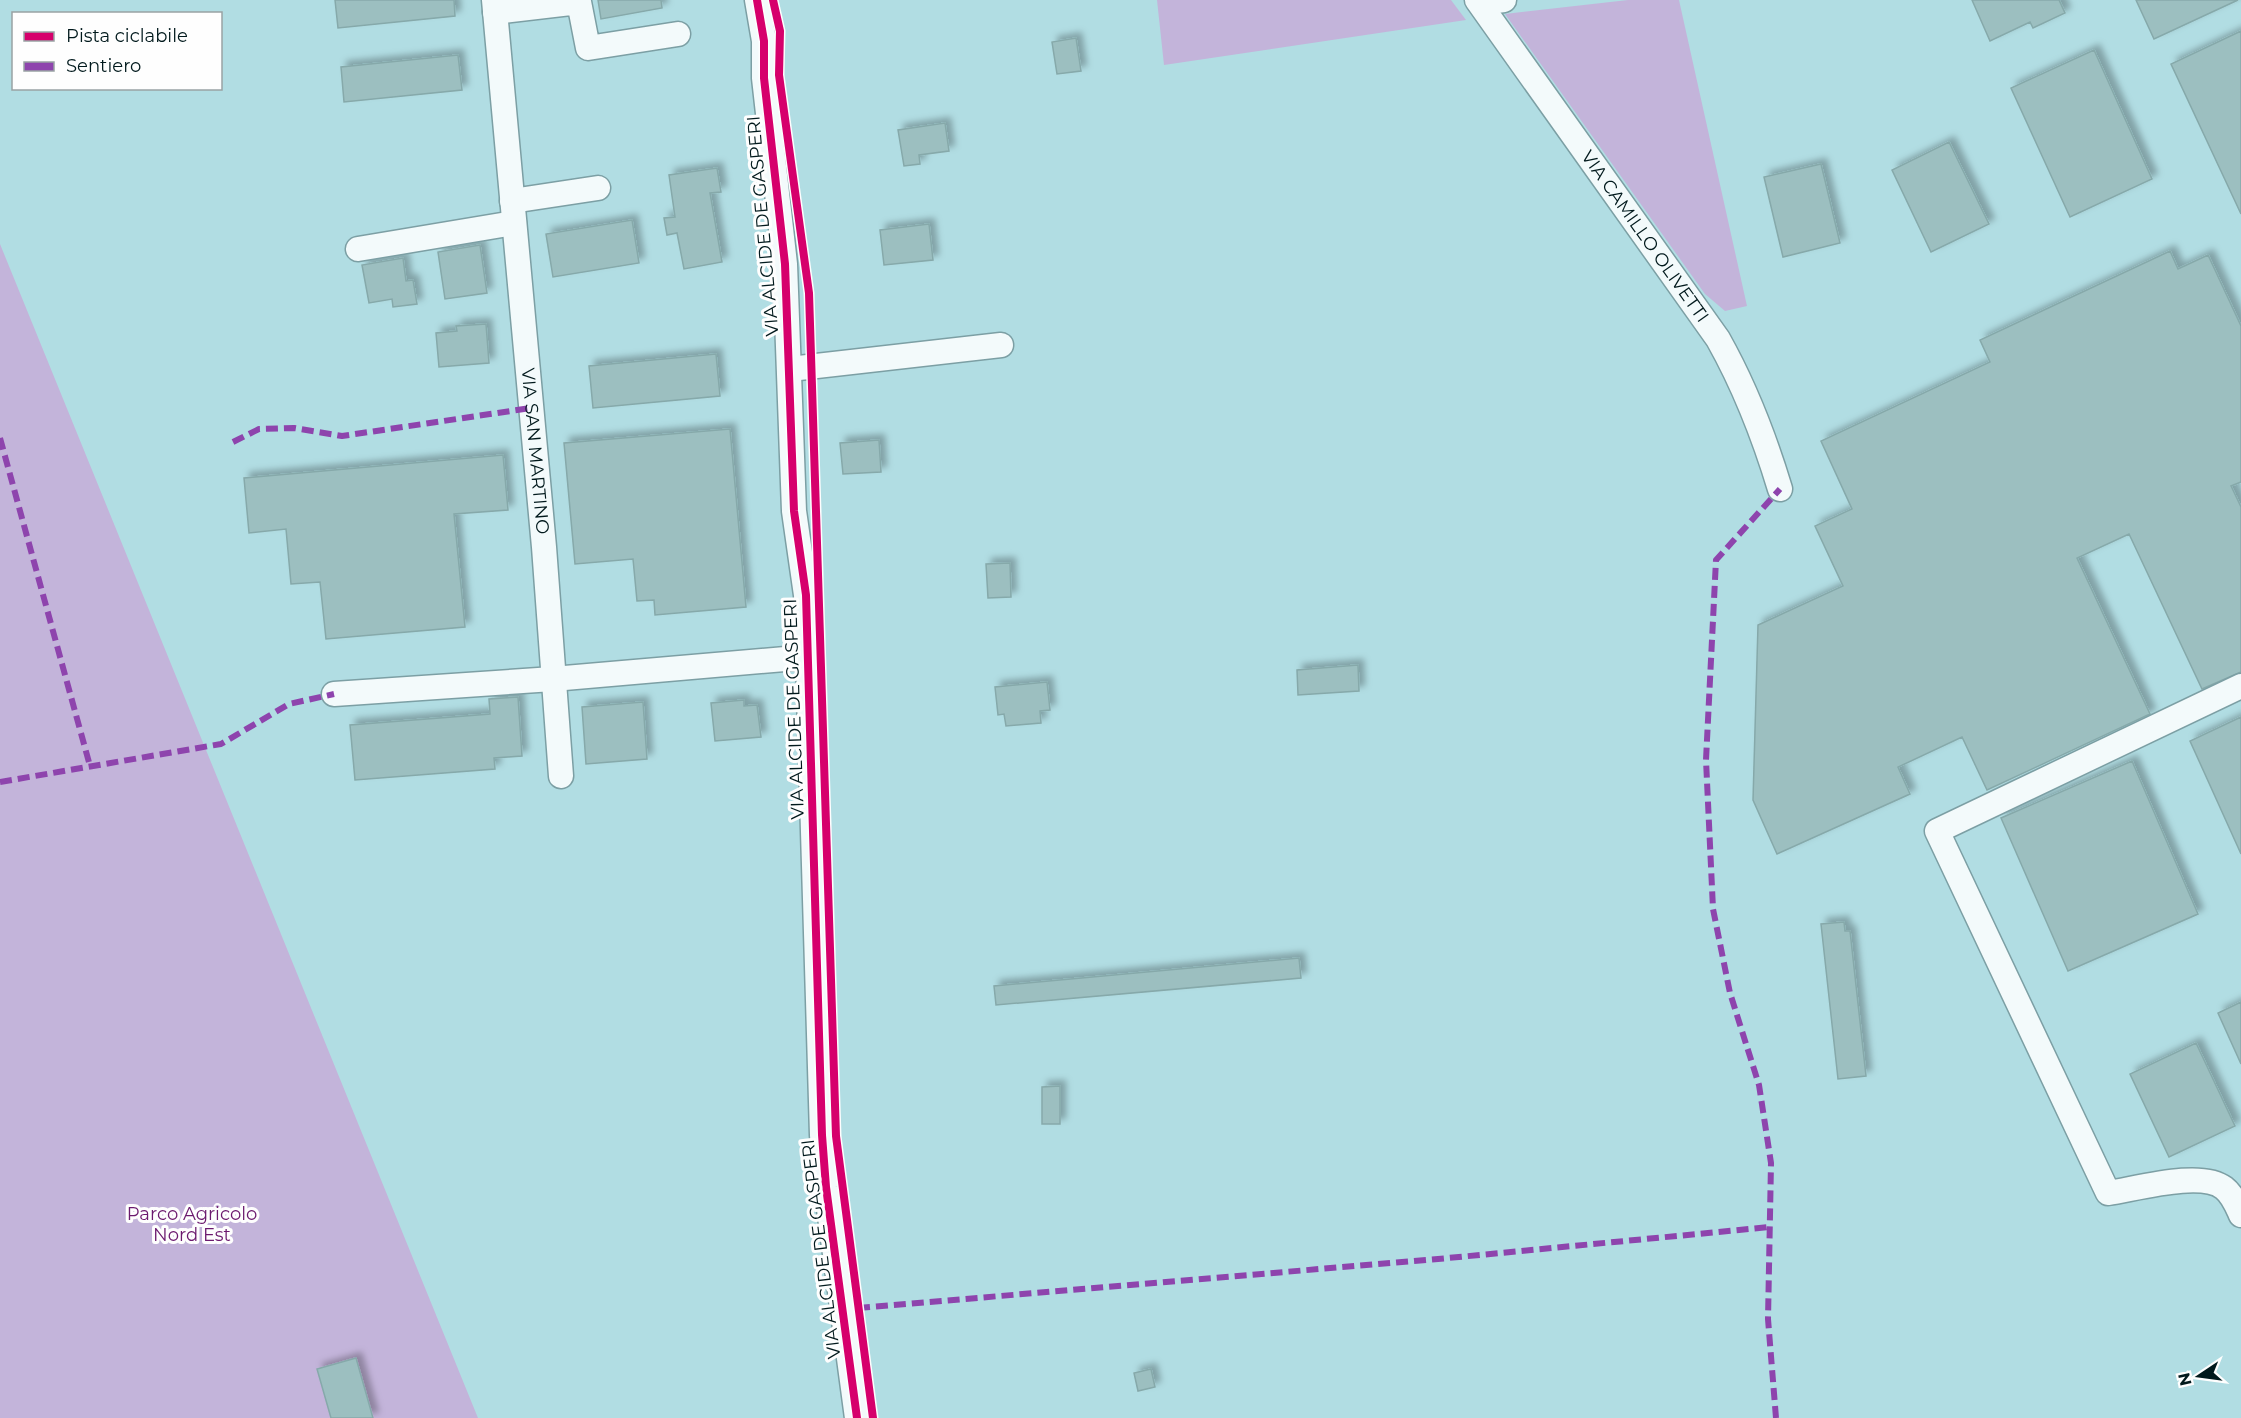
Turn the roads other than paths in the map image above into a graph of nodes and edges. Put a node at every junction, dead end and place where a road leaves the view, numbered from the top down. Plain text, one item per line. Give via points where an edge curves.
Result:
1 (757, 0) edge
2 (1504, 0) edge
3 (1478, 2) edge
4 (494, 6) edge
5 (678, 34) dead end
6 (598, 188) dead end
7 (513, 212) junction
8 (358, 249) dead end
9 (1001, 345) dead end
10 (790, 369) junction
11 (1780, 489) dead end
12 (808, 657) junction
13 (553, 679) junction
14 (2241, 686) edge
15 (334, 694) dead end
16 (561, 776) dead end
17 (2241, 1215) edge
18 (857, 1418) edge

1 - 10 street, VIA ALCIDE DE GASPERI via 784,264
2 - 3 street
3 - 11 street, VIA CAMILLO OLIVETTI via 1718,339 1757,417
4 - 5 street, VIA SAN MARTINO via 579,2 588,48
4 - 7 street, VIA SAN MARTINO
6 - 7 street
7 - 8 street
7 - 13 street, VIA SAN MARTINO
9 - 10 street
10 - 12 street, VIA ALCIDE DE GASPERI via 793,502 806,594
12 - 13 street
12 - 18 street, VIA ALCIDE DE GASPERI via 822,1135
13 - 15 street
13 - 16 street, VIA SAN MARTINO
14 - 17 street via 1937,831 2108,1193 2189,1180 2206,1181 2223,1187

